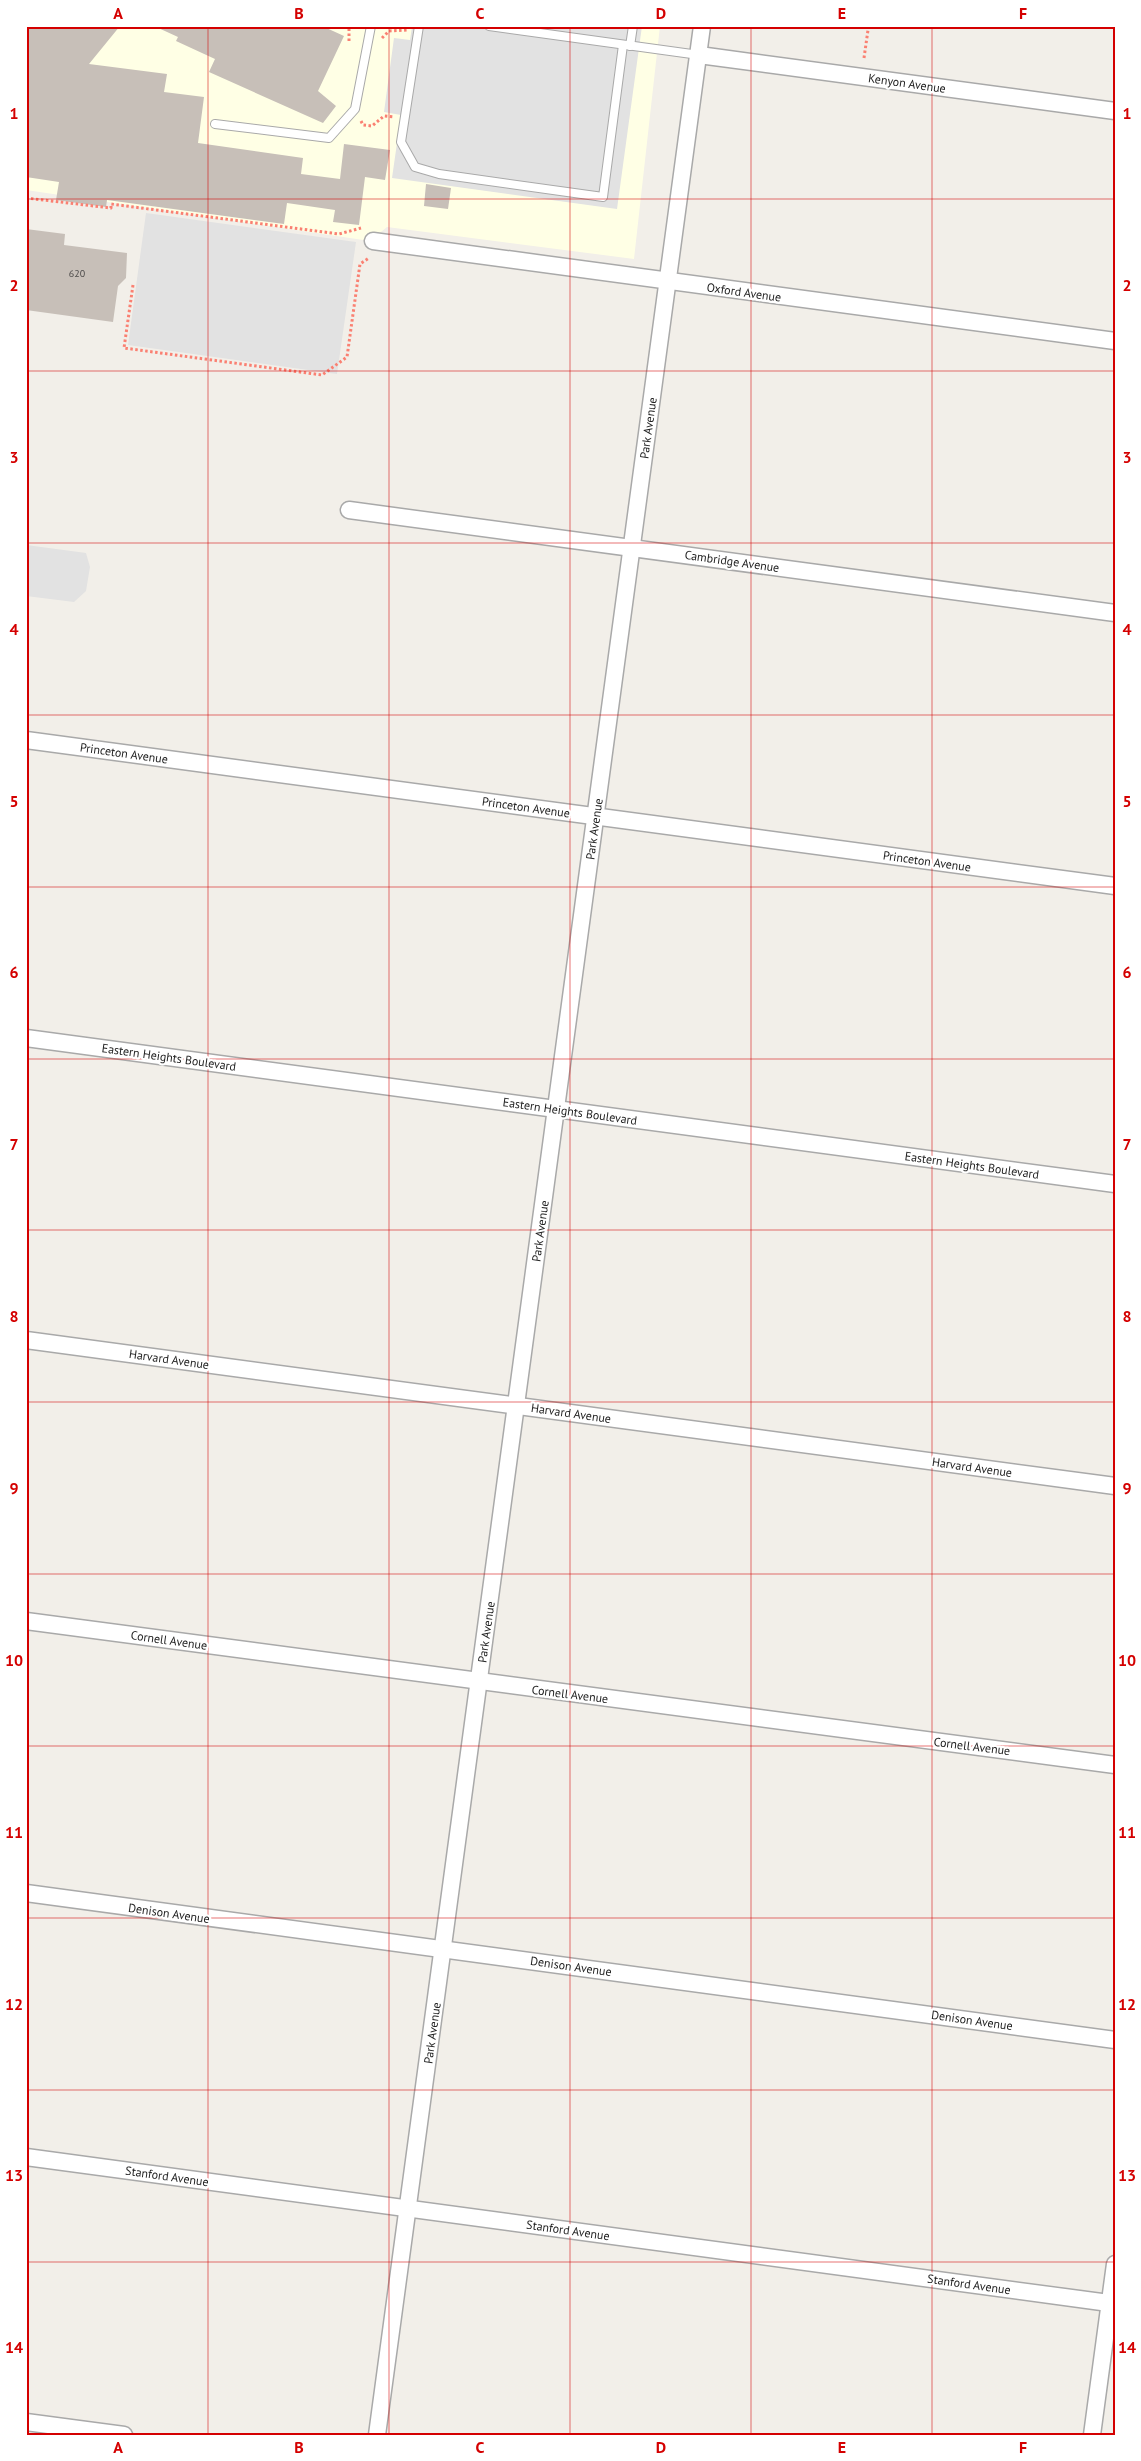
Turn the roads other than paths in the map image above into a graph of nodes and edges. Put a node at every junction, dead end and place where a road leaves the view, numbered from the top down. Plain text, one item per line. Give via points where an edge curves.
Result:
1 (370, 26) edge
2 (419, 26) edge
3 (489, 26) edge
4 (633, 26) edge
5 (702, 26) edge
6 (627, 45) junction
7 (698, 55) junction
8 (1115, 111) edge
9 (215, 124) dead end
10 (371, 241) road end
11 (669, 281) junction
12 (1115, 341) edge
13 (349, 510) dead end
14 (631, 548) junction
15 (1115, 613) edge
16 (26, 740) edge
17 (596, 816) junction
18 (1115, 886) edge
19 (26, 1038) edge
20 (556, 1109) junction
21 (1115, 1184) edge
22 (26, 1340) edge
23 (516, 1406) junction
24 (1115, 1486) edge
25 (26, 1621) edge
26 (479, 1682) junction
27 (1115, 1765) edge
28 (26, 1894) edge
29 (443, 1949) junction
30 (1115, 2040) edge
31 (26, 2157) edge
32 (408, 2208) junction
33 (1115, 2264) edge
34 (1110, 2303) junction
35 (26, 2422) edge
36 (124, 2435) edge
37 (377, 2435) edge
38 (1092, 2435) edge

1 - 9 lane via 355,109 329,138
2 - 6 lane via 402,142 415,167 439,174 603,197
3 - 6 lane
4 - 6 lane
5 - 7 street, Park Avenue
6 - 7 lane
7 - 8 street, Kenyon Avenue
7 - 11 street, Park Avenue
10 - 11 street, Oxford Avenue
11 - 12 street, Oxford Avenue
11 - 14 street, Park Avenue
13 - 14 street, Cambridge Avenue
14 - 15 street, Cambridge Avenue
14 - 17 street, Park Avenue
16 - 17 street, Princeton Avenue
17 - 18 street, Princeton Avenue
17 - 20 street, Park Avenue
19 - 20 street, Eastern Heights Boulevard
20 - 21 street, Eastern Heights Boulevard
20 - 23 street, Park Avenue
22 - 23 street, Harvard Avenue
23 - 24 street, Harvard Avenue
23 - 26 street, Park Avenue
25 - 26 street, Cornell Avenue
26 - 27 street, Cornell Avenue
26 - 29 street, Park Avenue
28 - 29 street, Denison Avenue
29 - 30 street, Denison Avenue
29 - 32 street, Park Avenue
31 - 32 street, Stanford Avenue
32 - 34 street, Stanford Avenue
32 - 37 street, Park Avenue
33 - 34 street
34 - 38 street
35 - 36 street

